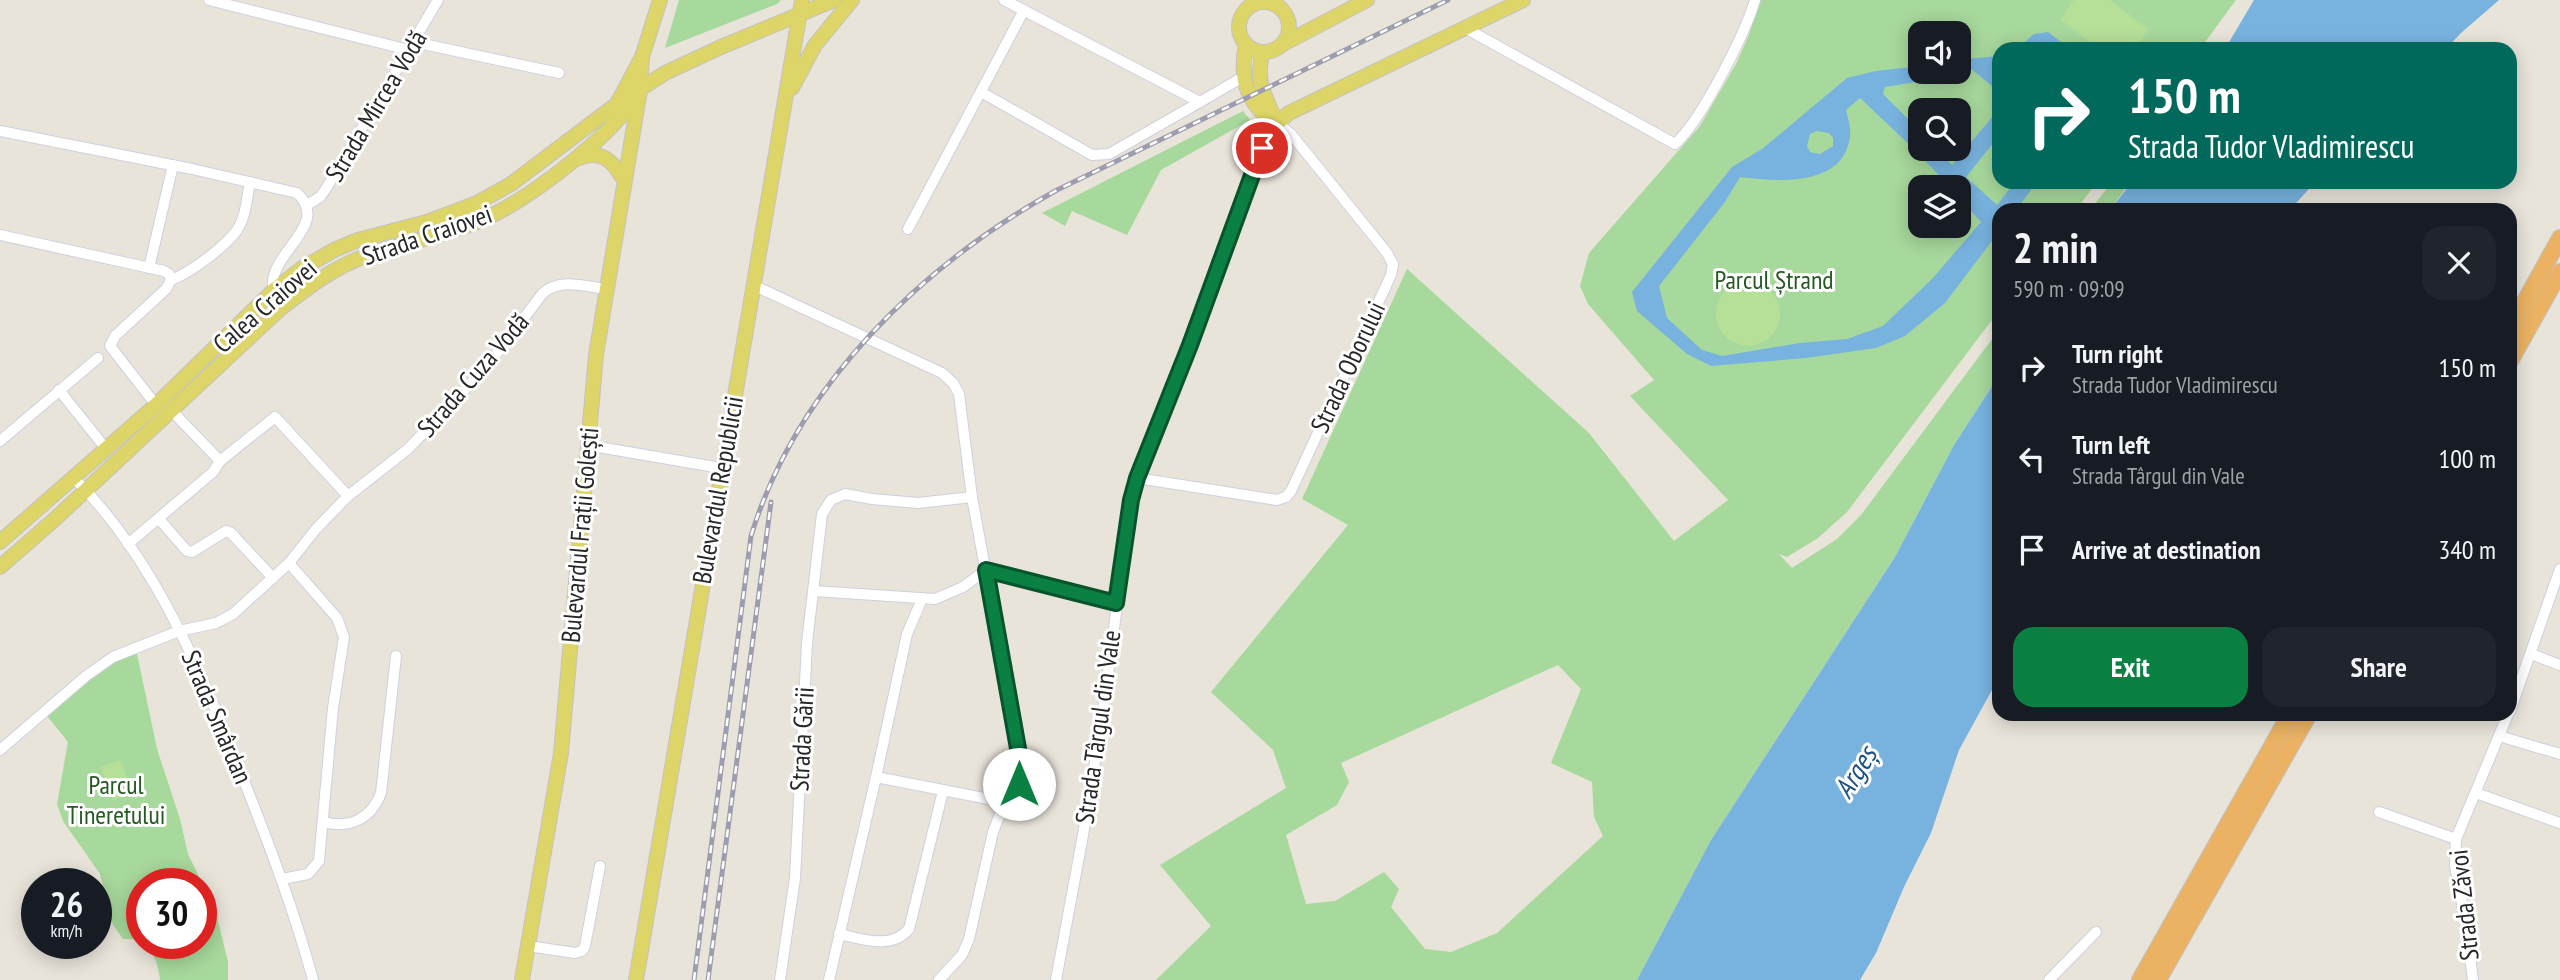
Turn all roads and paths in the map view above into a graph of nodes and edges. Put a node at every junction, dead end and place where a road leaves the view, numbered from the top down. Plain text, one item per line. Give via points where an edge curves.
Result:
1 (209, 0) edge
2 (438, 0) edge
3 (660, 0) edge
4 (834, 0) edge
5 (852, 0) edge
6 (1004, 0) edge
7 (1235, 0) edge
8 (1367, 0) edge
9 (1523, 0) edge
10 (1755, 0) edge
11 (1267, 1) edge
12 (801, 7) edge
13 (1024, 10) junction
14 (1239, 21) junction
15 (1289, 21) junction
16 (1318, 27) junction
17 (1465, 28) junction
18 (1283, 44) junction
19 (1246, 45) junction
20 (411, 46) junction
21 (1263, 52) junction
22 (642, 57) junction
23 (559, 73) dead end
24 (1243, 77) junction
25 (640, 90) junction
26 (981, 92) junction
27 (1200, 102) junction
28 (617, 104) junction
29 (783, 108) junction
30 (1277, 122) junction
31 (0, 131) edge
32 (568, 164) junction
33 (173, 165) junction
34 (624, 180) junction
35 (250, 182) junction
36 (307, 205) junction
37 (908, 229) dead end
38 (0, 235) edge
39 (2560, 239) edge
40 (149, 268) junction
41 (2560, 272) edge
42 (172, 280) junction
43 (753, 285) junction
44 (606, 289) junction
45 (274, 290) junction
46 (2517, 315) edge
47 (2517, 349) edge
48 (98, 358) dead end
49 (59, 390) junction
50 (156, 405) junction
51 (171, 410) junction
52 (0, 441) edge
53 (587, 445) junction
54 (107, 450) junction
55 (220, 461) junction
56 (721, 468) junction
57 (74, 478) junction
58 (1137, 478) junction
59 (85, 489) junction
60 (348, 496) junction
61 (972, 497) junction
62 (159, 519) junction
63 (0, 542) edge
64 (128, 544) junction
65 (289, 563) junction
66 (0, 567) edge
67 (2560, 569) edge
68 (986, 570) junction
69 (273, 578) junction
70 (814, 591) junction
71 (922, 599) junction
72 (1116, 603) junction
73 (179, 631) junction
74 (2531, 654) junction
75 (396, 656) dead end
76 (2560, 665) edge
77 (2517, 692) edge
78 (2286, 721) edge
79 (2305, 721) edge
80 (2506, 721) edge
81 (2499, 736) junction
82 (0, 750) edge
83 (2560, 754) edge
84 (876, 777) junction
85 (943, 791) junction
86 (2476, 793) junction
87 (1010, 796) junction
88 (2379, 812) dead end
89 (323, 822) junction
90 (2560, 823) edge
91 (2456, 839) junction
92 (600, 866) dead end
93 (282, 879) junction
94 (2096, 932) dead end
95 (839, 934) junction
96 (528, 946) junction
97 (313, 980) edge
98 (522, 980) edge
99 (636, 980) edge
100 (780, 980) edge
101 (829, 980) edge
102 (939, 980) edge
103 (1056, 980) edge
104 (2049, 980) edge
105 (2140, 980) edge
106 (2158, 980) edge
107 (2473, 980) edge

1 - 20 street
2 - 20 street, Strada Mircea Vodă
3 - 22 main road
4 - 12 main road, Calea Craiovei
5 - 29 main road via 815,45
6 - 13 street
7 - 14 main road
8 - 16 main road
9 - 17 main road
10 - 17 street via 1695,122 1675,144
11 - 14 main road via 1247,8
11 - 15 main road via 1281,8
12 - 25 main road, Calea Craiovei
12 - 29 main road, Bulevardul Republicii
13 - 26 street
13 - 27 street
14 - 19 main road
15 - 16 main road
15 - 18 main road
16 - 18 main road
17 - 30 main road
18 - 21 main road
19 - 21 main road
19 - 24 main road
20 - 23 street
20 - 36 street, Strada Mircea Vodă via 327,187
21 - 30 main road via 1258,65 1260,82
22 - 25 main road, Bulevardul Frații Golești
22 - 28 main road
24 - 27 street
24 - 30 main road via 1255,105
25 - 28 main road, Calea Craiovei
25 - 32 main road, Strada Craiovei via 617,121
25 - 34 main road, Bulevardul Frații Golești
26 - 27 street via 1100,156
26 - 37 street
28 - 45 main road, Calea Craiovei via 495,194 456,212 334,250
29 - 43 main road, Bulevardul Republicii
30 - 58 street, Strada Târgul din Vale via 1262,148
30 - 58 street, Strada Oborului via 1387,253 1391,275 1286,497 1277,500
31 - 33 street
32 - 34 main road via 599,155 612,162
32 - 51 main road, Strada Craiovei via 485,219 364,256 310,285
33 - 35 street
33 - 40 street
34 - 44 main road, Bulevardul Frații Golești
35 - 36 street via 297,193
35 - 42 street via 237,229 198,265
36 - 45 street via 308,220 275,271
38 - 40 street
39 - 46 highway
40 - 42 street via 169,274
41 - 47 highway
42 - 50 street via 115,335 110,346
43 - 56 main road, Bulevardul Republicii
43 - 61 street via 942,373 953,383 959,394
44 - 53 main road, Bulevardul Frații Golești
44 - 60 street, Strada Cuza Vodă via 552,285 488,365 415,441
45 - 50 main road, Calea Craiovei
48 - 49 street
49 - 52 street
49 - 54 street
50 - 54 main road, Calea Craiovei
51 - 55 street
51 - 59 main road, Strada Craiovei
53 - 56 street
53 - 96 main road, Bulevardul Frații Golești via 561,753
54 - 57 main road, Calea Craiovei
55 - 60 street via 275,417
55 - 62 street
56 - 99 main road, Bulevardul Republicii
57 - 59 street, Strada Smârdan
57 - 63 main road, Calea Craiovei
58 - 72 street, Strada Târgul din Vale
59 - 64 street, Strada Smârdan
59 - 66 main road
60 - 65 street
61 - 68 street
61 - 70 street, Strada Gării via 918,503 845,494 831,500 822,513
62 - 64 street
62 - 69 street via 192,552 219,534 231,533
64 - 73 street, Strada Smârdan
65 - 69 street
65 - 89 street via 337,618 344,637
67 - 74 street, Strada Zăvoi
68 - 71 street via 950,594
68 - 72 street
68 - 87 street via 1021,765 1019,784
69 - 73 street via 225,619
70 - 71 street
70 - 100 street, Strada Gării via 807,643 795,878
71 - 84 street via 907,634
72 - 103 street, Strada Târgul din Vale via 1094,766
73 - 82 street via 95,668
73 - 93 street, Strada Smârdan via 208,691
74 - 76 street
74 - 77 street, Strada Zăvoi
75 - 89 street via 377,803 358,821
78 - 105 highway
79 - 106 highway
80 - 81 street, Strada Zăvoi
81 - 83 street
81 - 86 street, Strada Zăvoi
84 - 85 street
84 - 95 street
85 - 87 street via 999,802
85 - 95 street via 909,929 896,940 873,942
86 - 90 street
86 - 91 street, Strada Zăvoi
87 - 102 street via 993,832 970,939
88 - 91 street
89 - 93 street via 316,867 308,874
91 - 107 street, Strada Zăvoi via 2455,866
92 - 96 street via 582,951
93 - 97 street, Strada Smârdan
94 - 104 street
95 - 101 street
96 - 98 main road, Bulevardul Frații Golești

